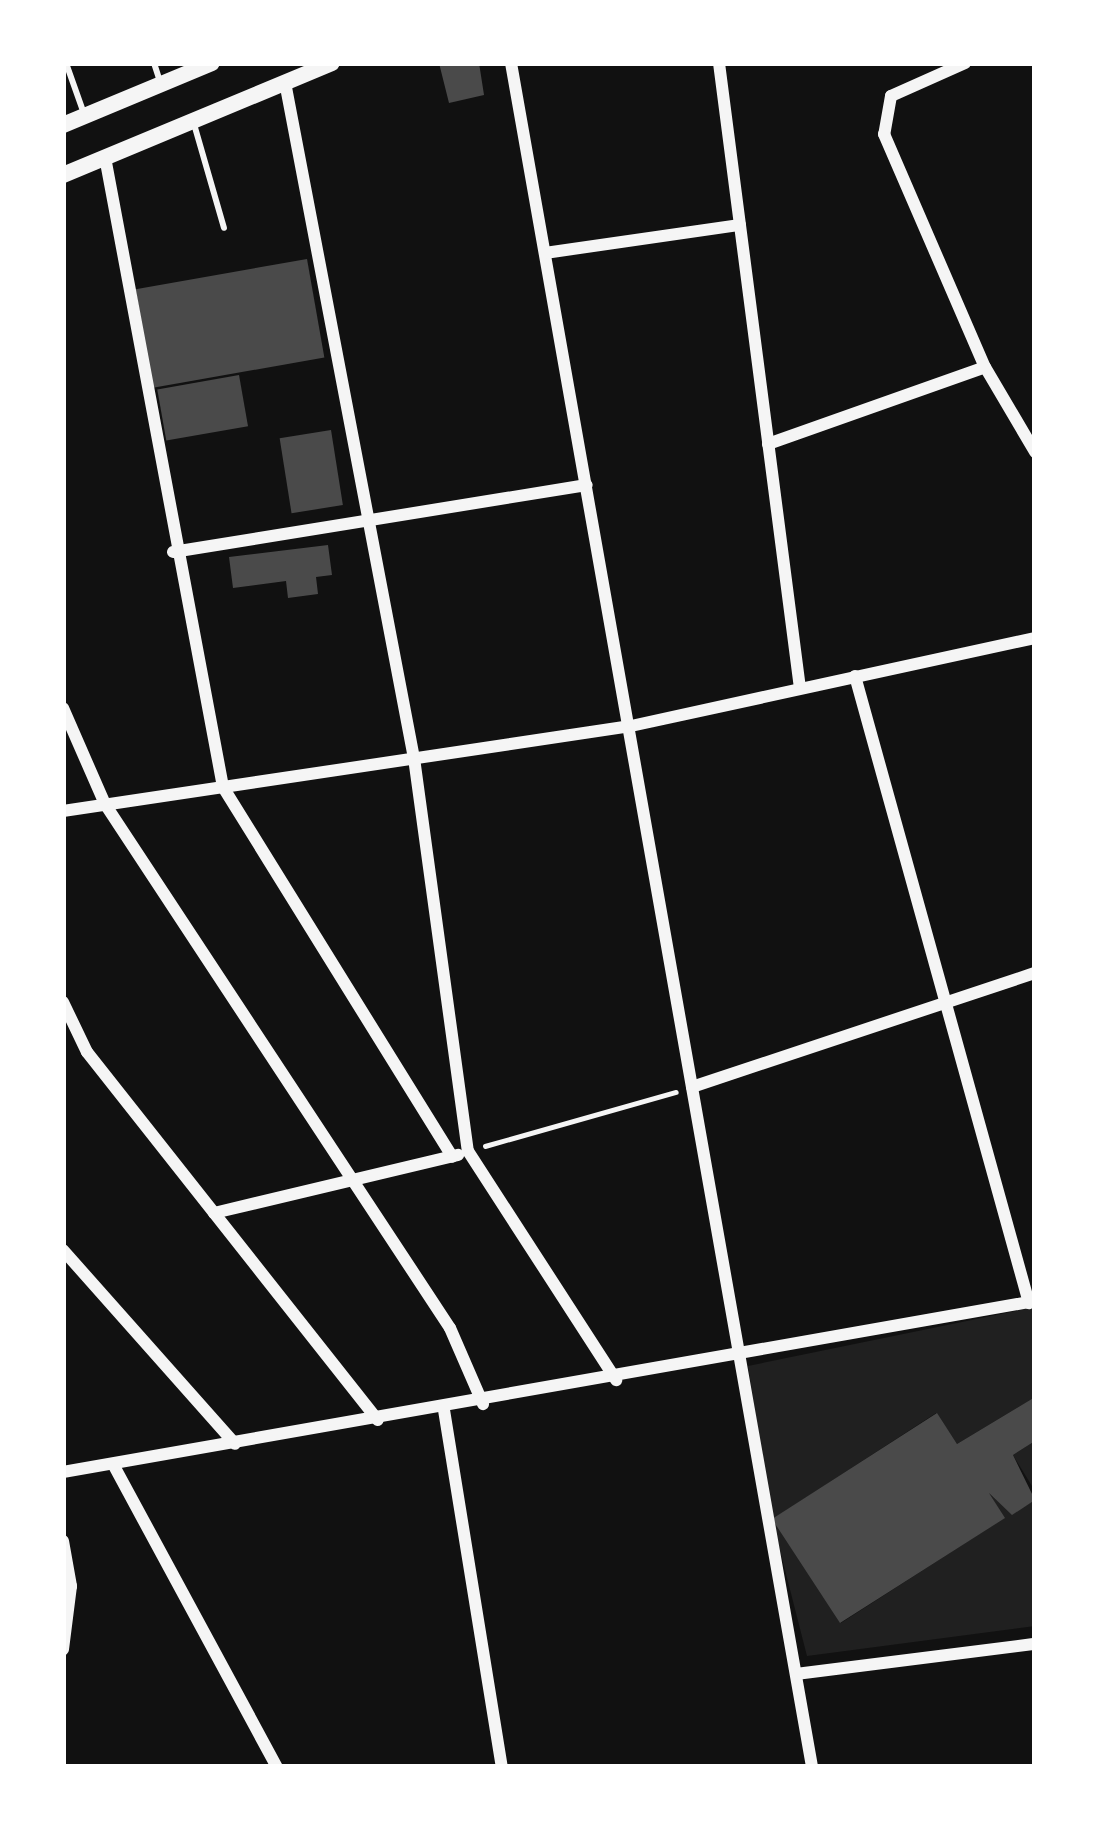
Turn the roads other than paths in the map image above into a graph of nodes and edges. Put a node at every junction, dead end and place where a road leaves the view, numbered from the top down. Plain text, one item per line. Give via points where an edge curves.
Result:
1 (67, 63) edge
2 (154, 63) edge
3 (212, 63) edge
4 (332, 63) edge
5 (511, 63) edge
6 (718, 63) edge
7 (965, 63) edge
8 (285, 82) junction
9 (161, 85) junction
10 (85, 116) junction
11 (193, 121) junction
12 (63, 125) edge
13 (105, 158) junction
14 (63, 175) edge
15 (740, 225) junction
16 (224, 228) dead end
17 (545, 254) junction
18 (985, 367) junction
19 (768, 445) junction
20 (1035, 452) edge
21 (587, 484) junction
22 (368, 517) junction
23 (173, 552) junction
24 (1035, 638) edge
25 (856, 676) junction
26 (800, 688) junction
27 (63, 708) edge
28 (631, 726) junction
29 (414, 758) junction
30 (223, 787) junction
31 (105, 804) junction
32 (63, 811) edge
33 (1035, 973) edge
34 (949, 999) junction
35 (63, 1002) edge
36 (692, 1088) junction
37 (468, 1151) junction
38 (452, 1157) junction
39 (349, 1178) junction
40 (214, 1214) junction
41 (63, 1250) edge
42 (1032, 1302) edge
43 (740, 1361) junction
44 (616, 1379) junction
45 (483, 1404) junction
46 (444, 1410) junction
47 (378, 1420) junction
48 (235, 1444) junction
49 (112, 1464) junction
50 (63, 1472) edge
51 (63, 1541) edge
52 (1035, 1644) edge
53 (63, 1649) edge
54 (796, 1674) junction
55 (277, 1767) edge
56 (502, 1767) edge
57 (812, 1767) edge

1 - 10 lane
2 - 9 lane
3 - 9 main road
4 - 8 main road
5 - 17 street
6 - 15 street
7 - 18 street via 891,96 884,134
8 - 11 main road
8 - 22 street
9 - 10 main road
10 - 12 main road
11 - 13 main road
11 - 16 lane
13 - 14 main road
13 - 23 street
15 - 17 street
15 - 19 street
17 - 21 street
18 - 19 street
18 - 20 street
19 - 26 street
21 - 22 street
21 - 28 street
22 - 23 street
22 - 29 street
23 - 30 street
24 - 25 street
25 - 26 street
25 - 34 street
26 - 28 street
27 - 31 street
28 - 29 street
28 - 36 street
29 - 30 street
29 - 37 street
30 - 31 street
30 - 38 street
31 - 32 street
31 - 39 street
33 - 34 street
34 - 36 street
34 - 42 street
35 - 40 street via 87,1052
36 - 43 street
37 - 38 street
37 - 44 street
38 - 39 street
39 - 40 street
39 - 45 street via 450,1328
40 - 47 street
41 - 48 street
42 - 43 street
43 - 44 street
43 - 54 street
44 - 45 street
45 - 46 street
46 - 47 street
46 - 56 street
47 - 48 street
48 - 49 street
49 - 50 street
49 - 55 street
51 - 53 street via 71,1586
52 - 54 street
54 - 57 street

